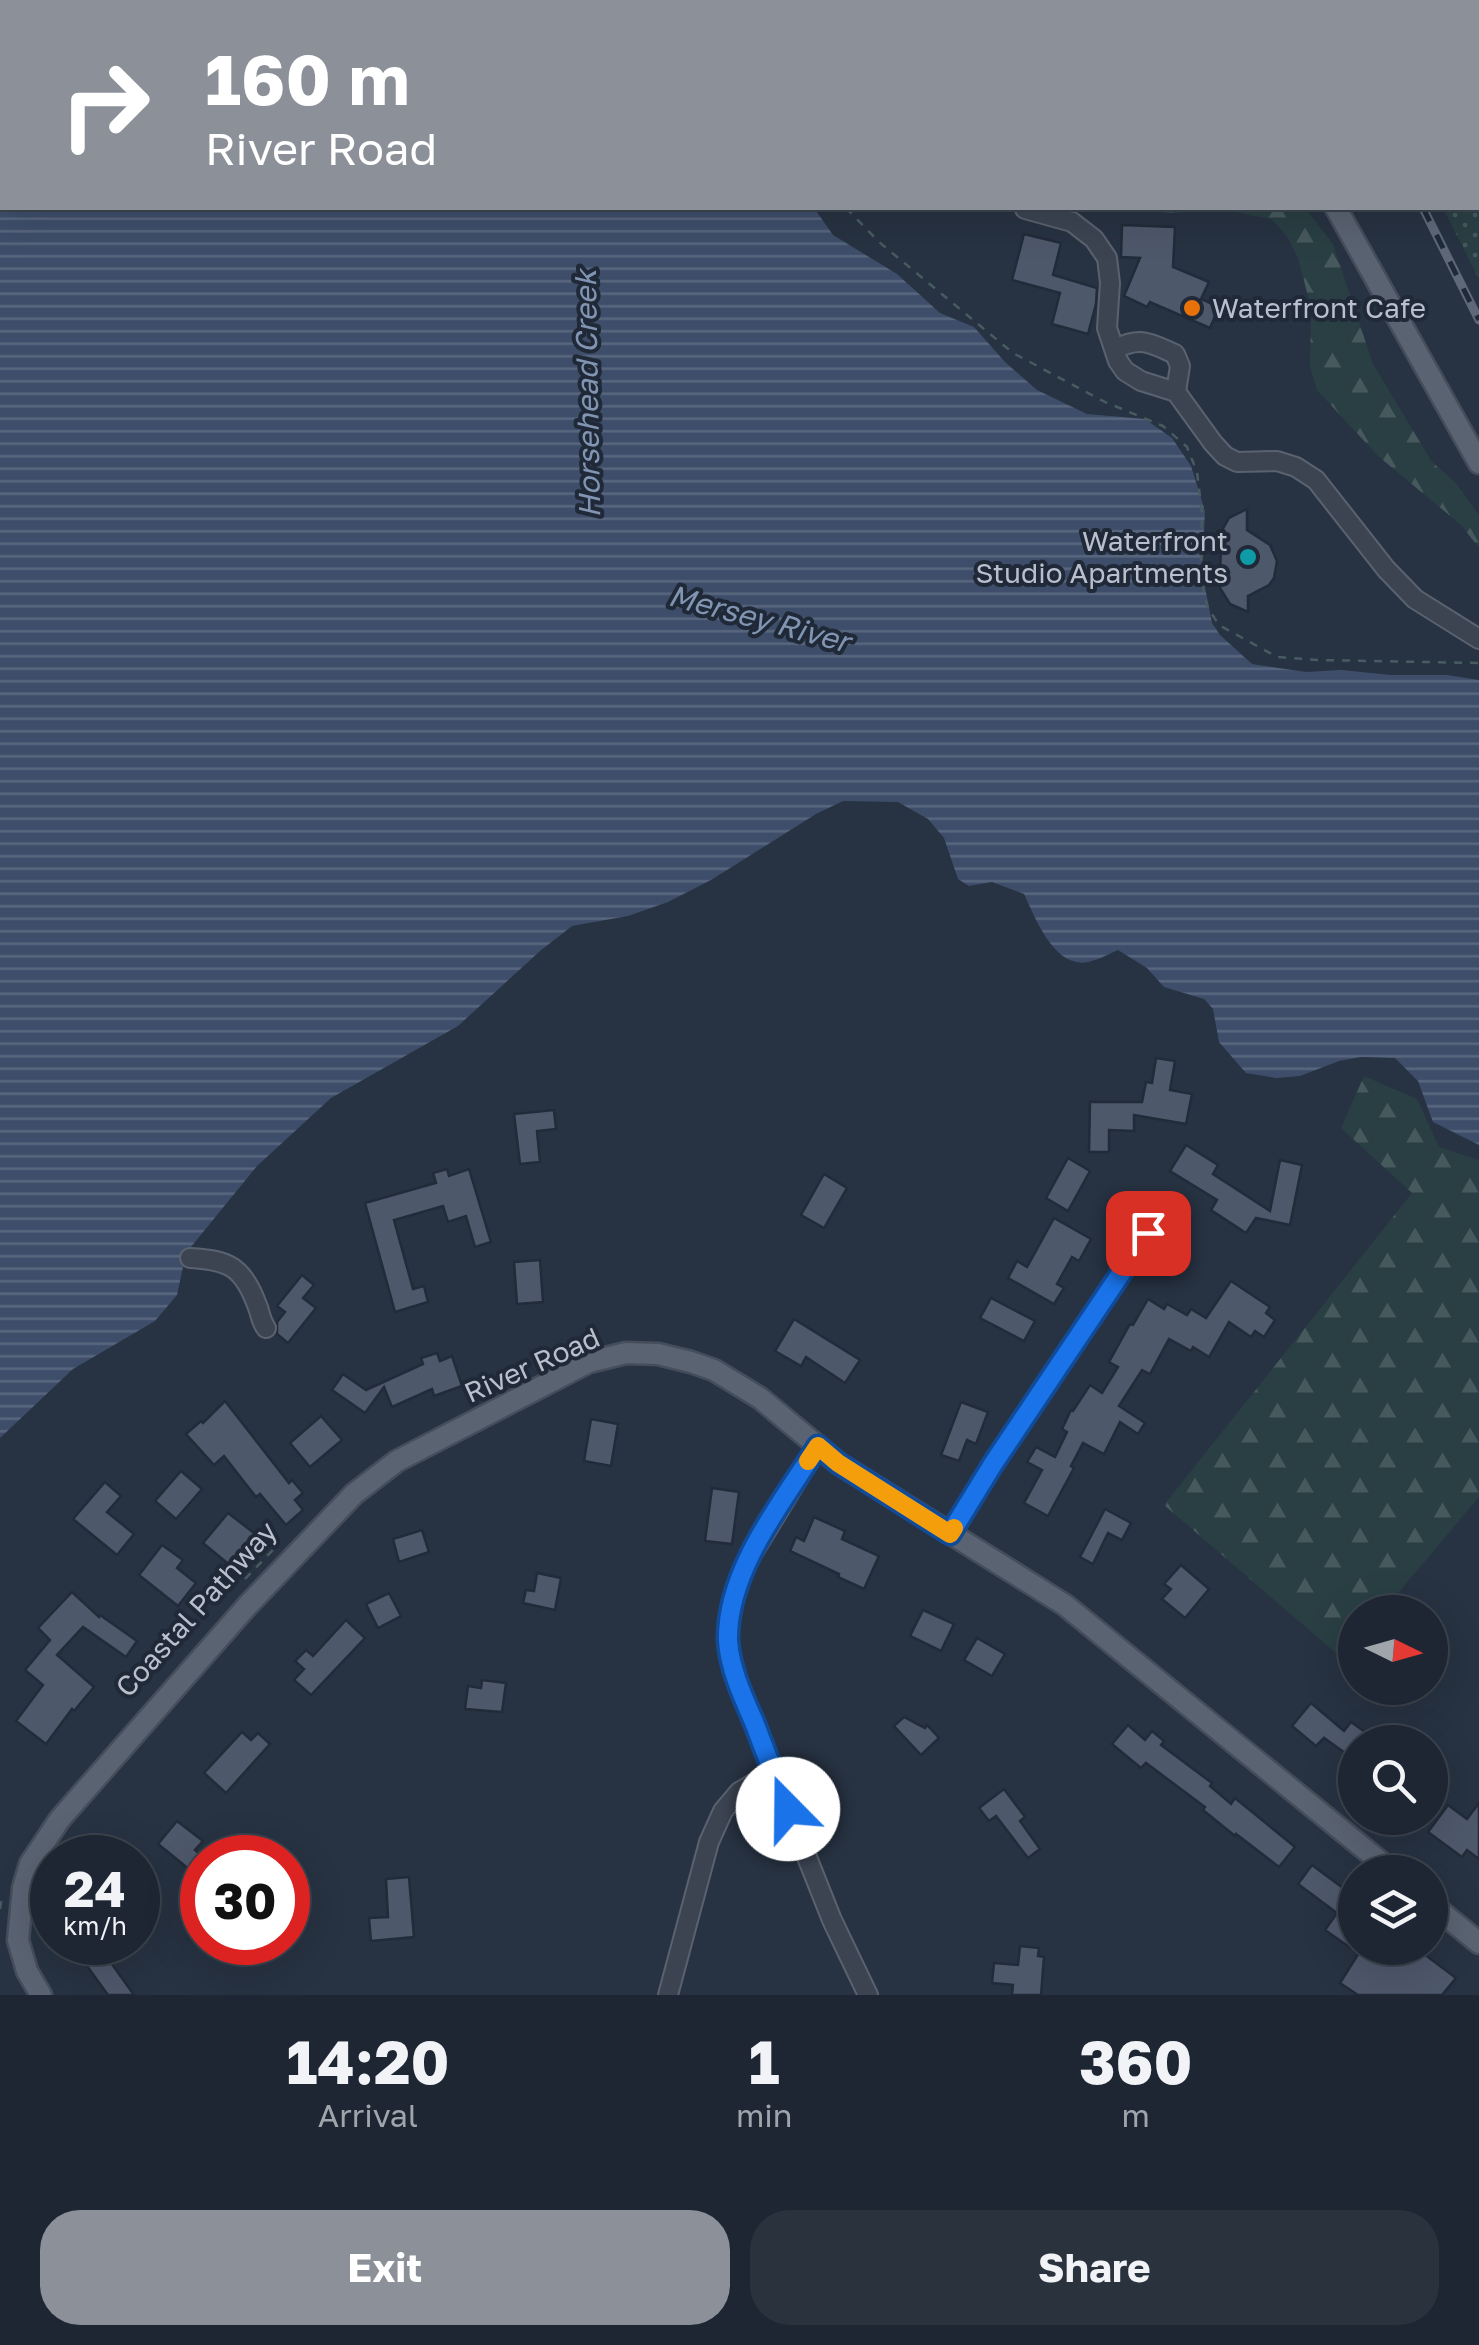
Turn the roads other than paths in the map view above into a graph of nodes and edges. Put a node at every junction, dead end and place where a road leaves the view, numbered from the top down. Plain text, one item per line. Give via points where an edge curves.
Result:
1 (1030, 210) edge
2 (1337, 210) edge
3 (1115, 349) junction
4 (1176, 392) junction
5 (1479, 464) edge
6 (1479, 640) edge
7 (1148, 1233) dead end
8 (190, 1258) dead end
9 (266, 1328) dead end
10 (818, 1446) junction
11 (950, 1534) junction
12 (773, 1772) junction
13 (1372, 1855) edge
14 (1448, 1918) edge
15 (1479, 1943) edge
16 (40, 1995) edge
17 (668, 1995) edge
18 (868, 1995) edge

1 - 3 street via 1072,222 1107,258 1108,328
2 - 5 main road
3 - 4 street via 1126,371
3 - 4 street via 1144,341 1175,354
4 - 6 street via 1226,456 1277,461 1316,480 1414,599
7 - 11 street
8 - 9 street via 214,1259 240,1271
10 - 11 main road, River Road
10 - 12 street via 743,1569 731,1607 728,1643 737,1681
10 - 16 main road, River Road via 714,1370 658,1354 626,1354 590,1362 397,1460 354,1494 261,1592 60,1819 30,1864 20,1912 18,1940
11 - 13 main road, River Road via 1065,1605
12 - 17 street via 722,1811
12 - 18 street
14 - 15 main road

